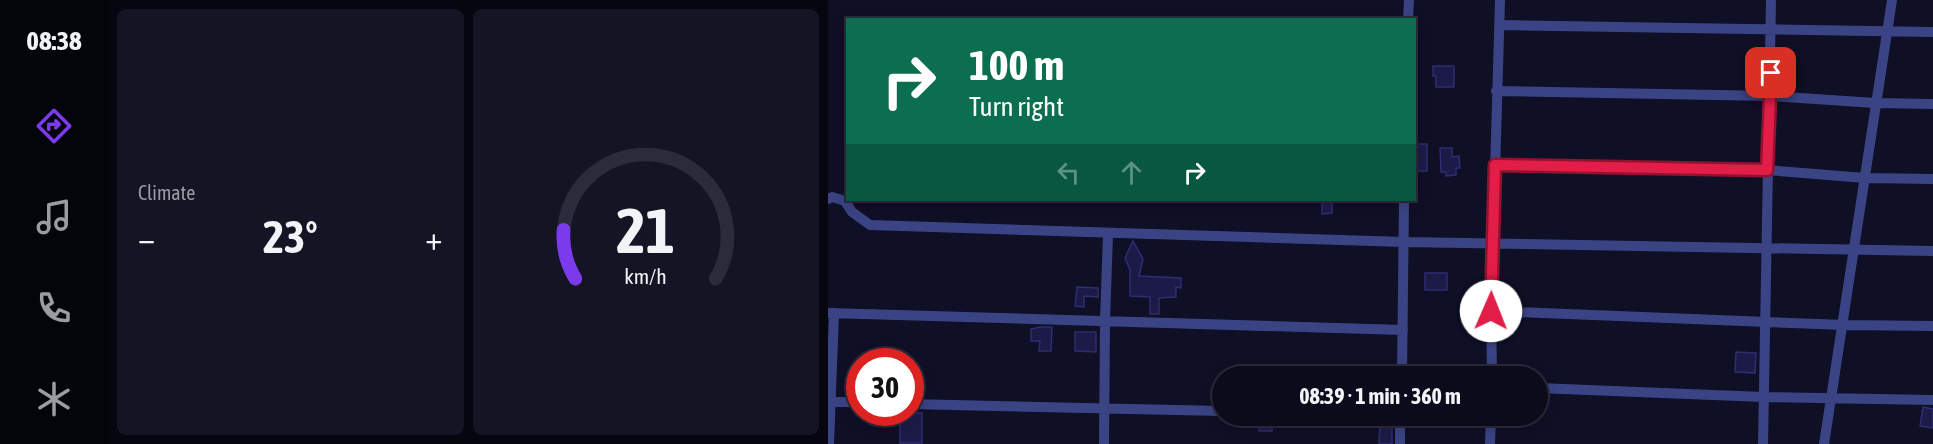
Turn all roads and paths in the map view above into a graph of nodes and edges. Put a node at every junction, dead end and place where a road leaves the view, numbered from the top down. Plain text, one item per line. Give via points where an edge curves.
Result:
1 (1408, 0) edge
2 (1500, 0) edge
3 (1772, 0) edge
4 (1892, 0) edge
5 (1408, 18) edge
6 (1500, 25) junction
7 (1771, 29) junction
8 (1888, 31) junction
9 (1933, 32) edge
10 (1496, 91) junction
11 (1771, 96) junction
12 (1875, 103) junction
13 (1933, 104) edge
14 (1495, 165) junction
15 (1767, 170) junction
16 (1865, 178) junction
17 (1933, 179) edge
18 (828, 199) edge
19 (1404, 201) edge
20 (1108, 234) junction
21 (1404, 242) junction
22 (1493, 243) junction
23 (1766, 249) junction
24 (1853, 250) junction
25 (1933, 251) edge
26 (1491, 311) junction
27 (831, 313) edge
28 (1105, 321) junction
29 (1764, 321) junction
30 (1844, 325) junction
31 (1933, 326) edge
32 (1403, 330) junction
33 (1402, 366) edge
34 (1492, 366) edge
35 (1548, 388) edge
36 (1763, 396) junction
37 (1830, 398) junction
38 (1933, 400) edge
39 (829, 402) edge
40 (846, 402) edge
41 (924, 404) edge
42 (1105, 408) junction
43 (1212, 411) edge
44 (1400, 426) edge
45 (1491, 426) edge
46 (829, 444) edge
47 (1104, 444) edge
48 (1400, 444) edge
49 (1490, 444) edge
50 (1763, 444) edge
51 (1824, 444) edge

1 - 5 street
2 - 6 street
3 - 7 street
4 - 8 street
6 - 7 street
6 - 10 street
7 - 8 street
7 - 11 street
8 - 9 street
8 - 12 street
10 - 11 street
10 - 14 street
11 - 12 street
11 - 15 street
12 - 13 street
12 - 16 street
14 - 15 street
14 - 22 street
15 - 16 street
15 - 23 street
16 - 17 street
16 - 24 street
18 - 20 street via 845,201 852,212 870,225
19 - 21 street
20 - 21 street
20 - 28 street
21 - 22 street
21 - 32 street
22 - 23 street
22 - 26 street
23 - 24 street
23 - 29 street
24 - 25 street
24 - 30 street
26 - 29 street
26 - 34 street
27 - 28 street
27 - 39 street
28 - 32 street
28 - 42 street
29 - 30 street
29 - 36 street
30 - 31 street
30 - 37 street
32 - 33 street
35 - 36 street
36 - 37 street
36 - 50 street
37 - 38 street
37 - 51 street
39 - 40 street
39 - 46 street
41 - 42 street
42 - 43 street
42 - 47 street
44 - 48 street
45 - 49 street

